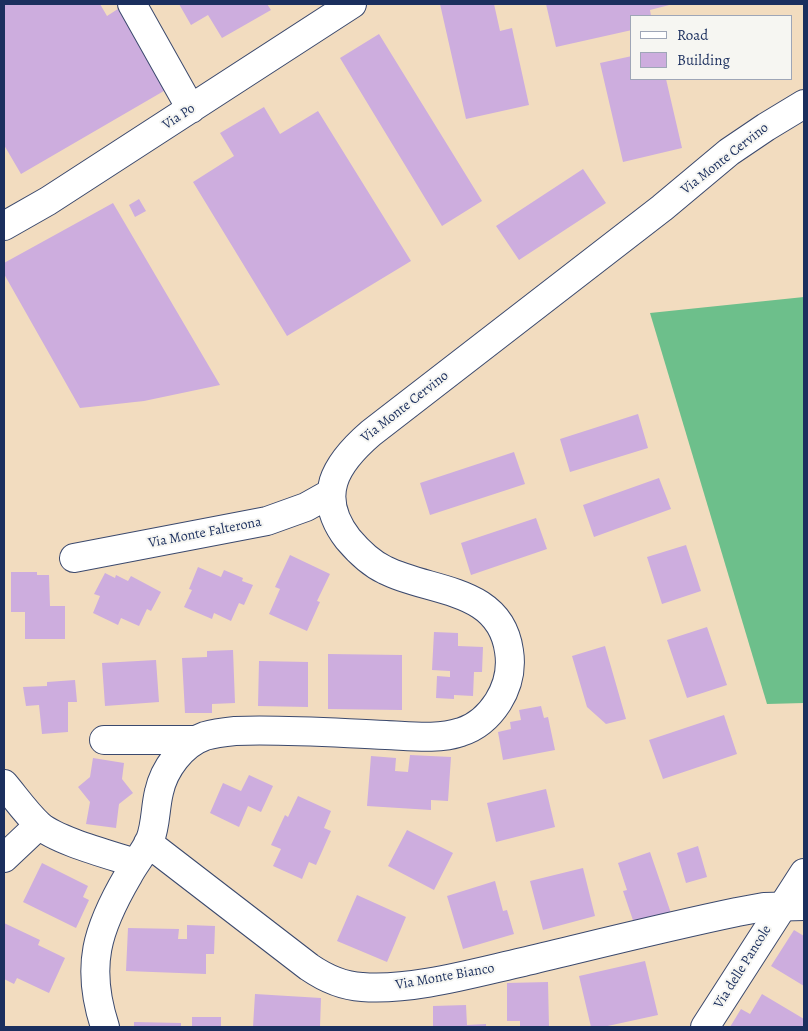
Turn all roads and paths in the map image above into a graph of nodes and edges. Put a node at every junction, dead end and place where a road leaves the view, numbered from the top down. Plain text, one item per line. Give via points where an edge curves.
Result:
1 (132, 4) edge
2 (352, 4) edge
3 (804, 104) edge
4 (191, 109) junction
5 (4, 226) edge
6 (330, 493) junction
7 (74, 558) dead end
8 (104, 740) dead end
9 (195, 740) junction
10 (4, 784) edge
11 (39, 825) junction
12 (142, 853) junction
13 (4, 858) edge
14 (804, 873) edge
15 (793, 906) edge
16 (105, 1027) edge
17 (705, 1027) edge

1 - 4 street
2 - 4 street, Via Po
3 - 6 street, Via Monte Cervino via 730,152 655,214 371,433 339,468
4 - 5 street, Via Po
6 - 7 street, Via Monte Falterona via 306,507 267,521
6 - 9 street via 332,508 341,528 356,549 371,561 401,577 467,598 494,615 506,636 510,657 509,676 502,695 479,723 453,734 420,736 246,730 215,733
8 - 9 street
9 - 12 street via 177,757 165,776 159,791 153,830
10 - 11 street
11 - 12 street, Via Monte Bianco via 62,838
11 - 13 street
12 - 15 street, Via Monte Bianco via 321,975 352,986 416,985 737,912
12 - 16 street via 110,909 96,948 96,986
14 - 15 street, Via delle Pancole
15 - 17 street, Via delle Pancole

